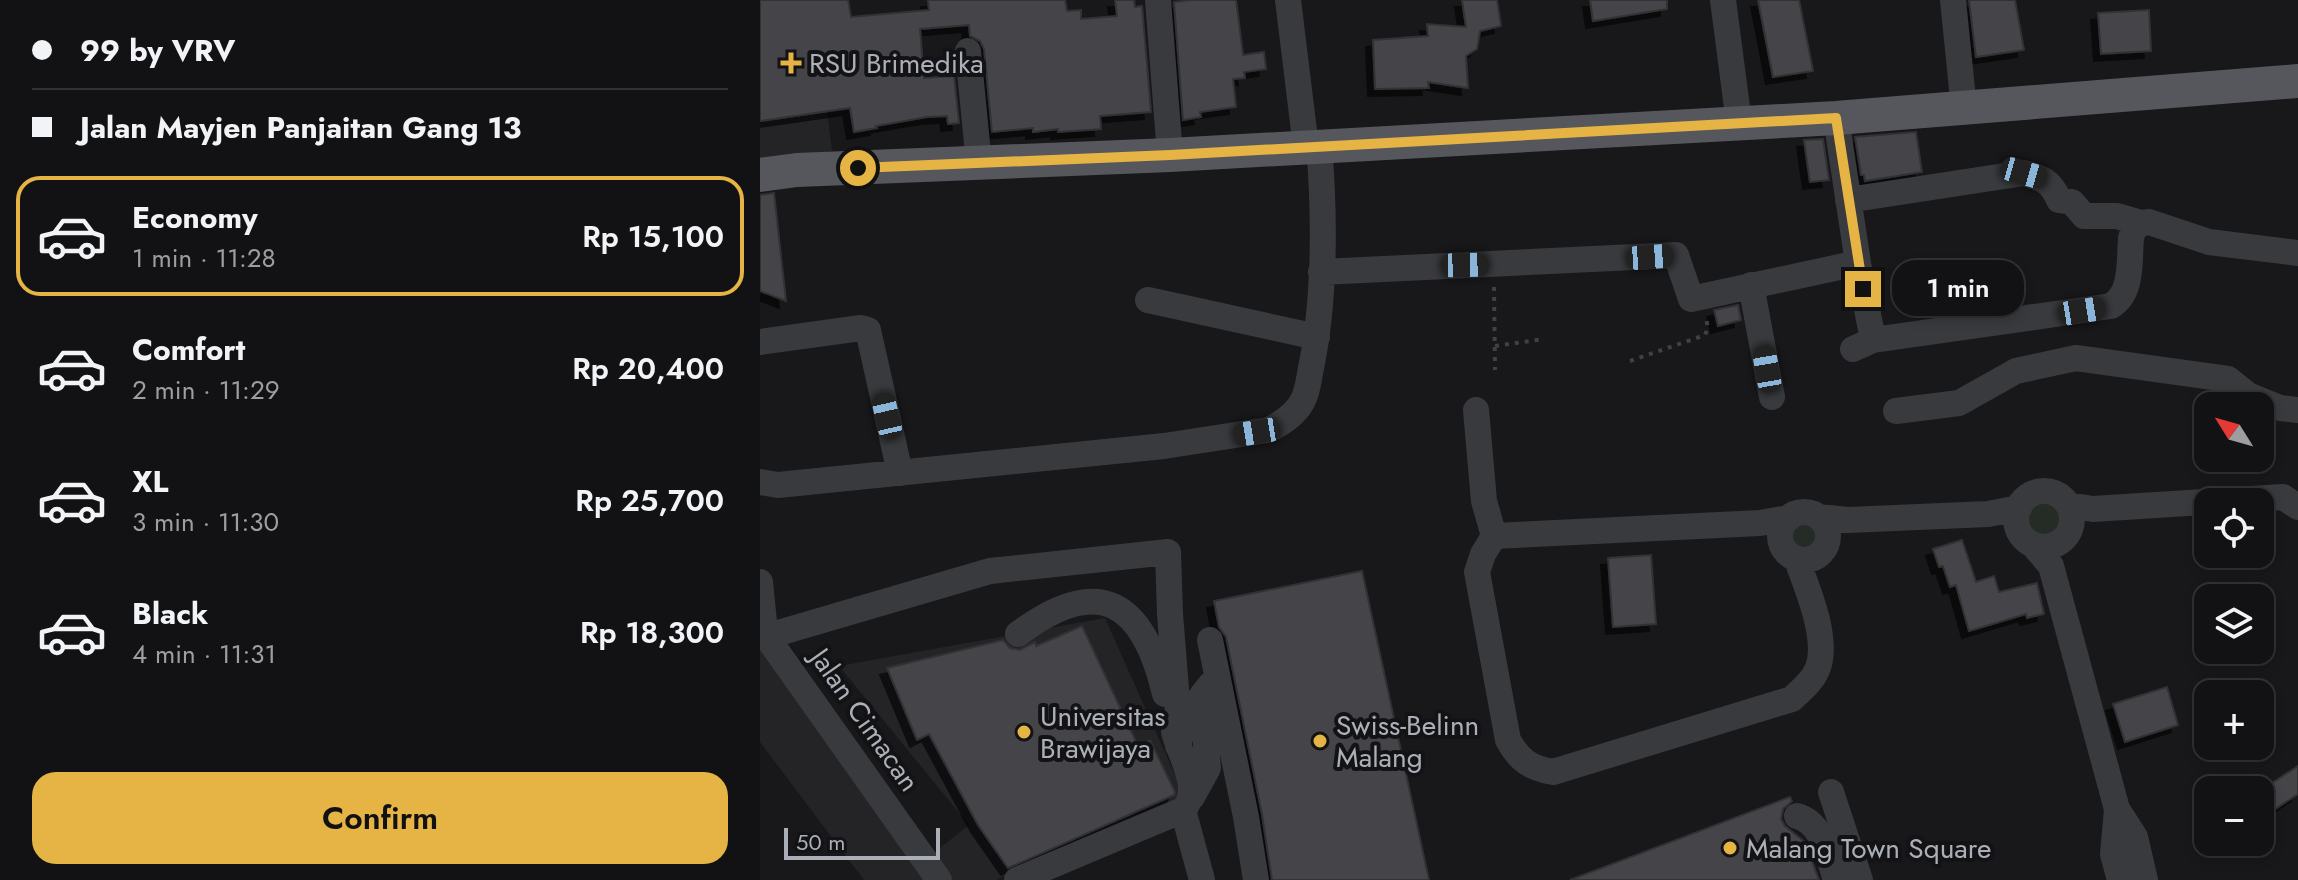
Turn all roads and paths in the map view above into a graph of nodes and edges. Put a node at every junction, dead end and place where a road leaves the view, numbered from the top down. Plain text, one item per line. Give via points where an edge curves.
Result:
1 (1158, 0) edge
2 (1288, 0) edge
3 (1723, 0) edge
4 (1953, 0) edge
5 (968, 51) dead end
6 (2298, 81) edge
7 (1964, 109) junction
8 (1836, 118) junction
9 (1739, 123) junction
10 (1312, 147) junction
11 (1170, 155) junction
12 (979, 164) junction
13 (760, 175) edge
14 (1848, 200) junction
15 (2141, 223) junction
16 (2298, 253) edge
17 (1858, 263) junction
18 (1494, 265) junction
19 (1321, 272) junction
20 (1751, 285) junction
21 (1701, 297) junction
22 (1148, 300) dead end
23 (1317, 337) junction
24 (1544, 339) dead end
25 (760, 342) edge
26 (1495, 346) junction
27 (1630, 361) dead end
28 (1495, 370) dead end
29 (1772, 397) dead end
30 (1476, 410) dead end
31 (2298, 410) edge
32 (1896, 411) dead end
33 (900, 473) junction
34 (760, 482) edge
35 (2298, 507) edge
36 (2018, 516) junction
37 (1848, 520) junction
38 (2063, 532) junction
39 (1494, 536) junction
40 (1803, 550) junction
41 (761, 588) edge
42 (764, 627) edge
43 (1018, 634) dead end
44 (1210, 640) dead end
45 (1218, 684) junction
46 (1178, 745) junction
47 (1831, 792) dead end
48 (1188, 804) junction
49 (2117, 809) junction
50 (1797, 816) dead end
51 (939, 880) edge
52 (1017, 880) edge
53 (1202, 880) edge
54 (1256, 880) edge
55 (1836, 880) edge
56 (1860, 880) edge
57 (2120, 880) edge
58 (2145, 880) edge

1 - 11 street
2 - 10 street
3 - 9 street
4 - 7 street
5 - 12 street
6 - 7 main road
7 - 8 main road
8 - 9 main road
8 - 14 street
9 - 10 main road
10 - 11 main road
10 - 19 street
11 - 12 main road
12 - 13 main road
14 - 15 street via 2024,173 2044,179 2059,200 2072,202 2084,216 2117,216
14 - 17 street
15 - 16 street via 2209,242
15 - 17 street via 2131,238 2123,297 2111,306 1863,345
17 - 20 street
18 - 19 street
18 - 21 street via 1676,255 1691,299
18 - 26 path
19 - 23 street
20 - 21 street
20 - 29 street
21 - 27 path via 1705,335
22 - 23 street
23 - 33 street via 1305,398 1295,413 1268,430
24 - 26 path
25 - 33 street via 868,330
26 - 28 path
30 - 39 street via 1484,501
31 - 32 street via 2248,395 2228,379 2076,358 2016,371 1959,403
33 - 34 street via 778,485
35 - 38 street via 2283,497
36 - 37 street
36 - 38 street via 2026,541
36 - 38 street via 2030,495 2055,494
37 - 40 street
37 - 40 street via 1804,512
38 - 49 street
39 - 40 street via 1760,523
39 - 40 street via 1477,572 1508,740 1533,768 1553,772 1792,699 1817,670 1823,647
41 - 42 street
42 - 46 street via 990,571 1168,552
42 - 51 street, Jalan Cimacan
43 - 46 street via 1046,614 1089,600 1132,617 1152,653
44 - 45 street
45 - 48 street via 1202,695 1208,768
45 - 54 street
46 - 48 street via 1192,787
47 - 56 street
48 - 52 street
48 - 53 street
49 - 57 street via 2113,854
49 - 58 street via 2135,835
50 - 55 street via 1817,828

